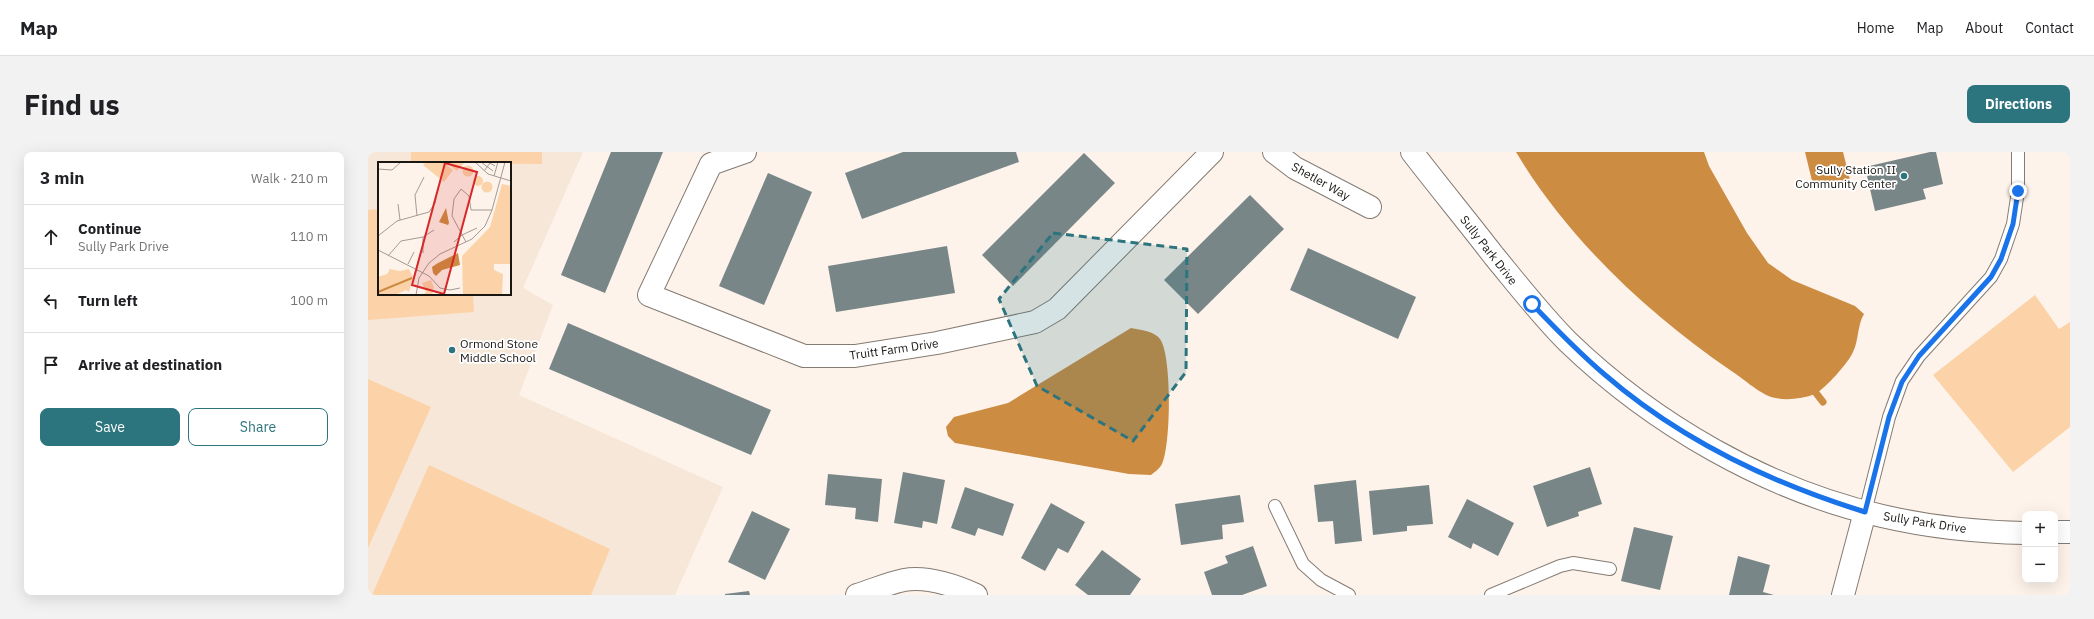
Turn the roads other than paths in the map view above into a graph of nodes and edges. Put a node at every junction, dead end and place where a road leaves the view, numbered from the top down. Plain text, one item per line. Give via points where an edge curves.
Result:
1 (745, 152) edge
2 (1212, 152) edge
3 (1274, 152) edge
4 (1412, 152) edge
5 (2018, 152) edge
6 (1370, 207) dead end
7 (1275, 506) dead end
8 (1865, 512) junction
9 (2058, 532) edge
10 (2070, 532) edge
11 (2022, 533) edge
12 (1610, 569) dead end
13 (857, 595) edge
14 (976, 595) edge
15 (1349, 595) edge
16 (1491, 595) edge
17 (1843, 595) edge

1 - 2 street, Truitt Farm Drive via 711,164 649,295 804,356 855,356 937,343 1035,322 1057,309
3 - 6 street, Shetler Way via 1295,168
4 - 8 street, Sully Park Drive via 1532,304 1605,375 1665,420 1728,457 1828,501
5 - 8 lane via 2018,191 2013,224 2001,259 1991,277 1919,356 1902,382 1889,417
7 - 15 lane via 1304,564 1321,580
8 - 11 street, Sully Park Drive via 1953,528
8 - 17 street
9 - 10 street
12 - 16 lane via 1573,563
13 - 14 street via 905,580 921,579

